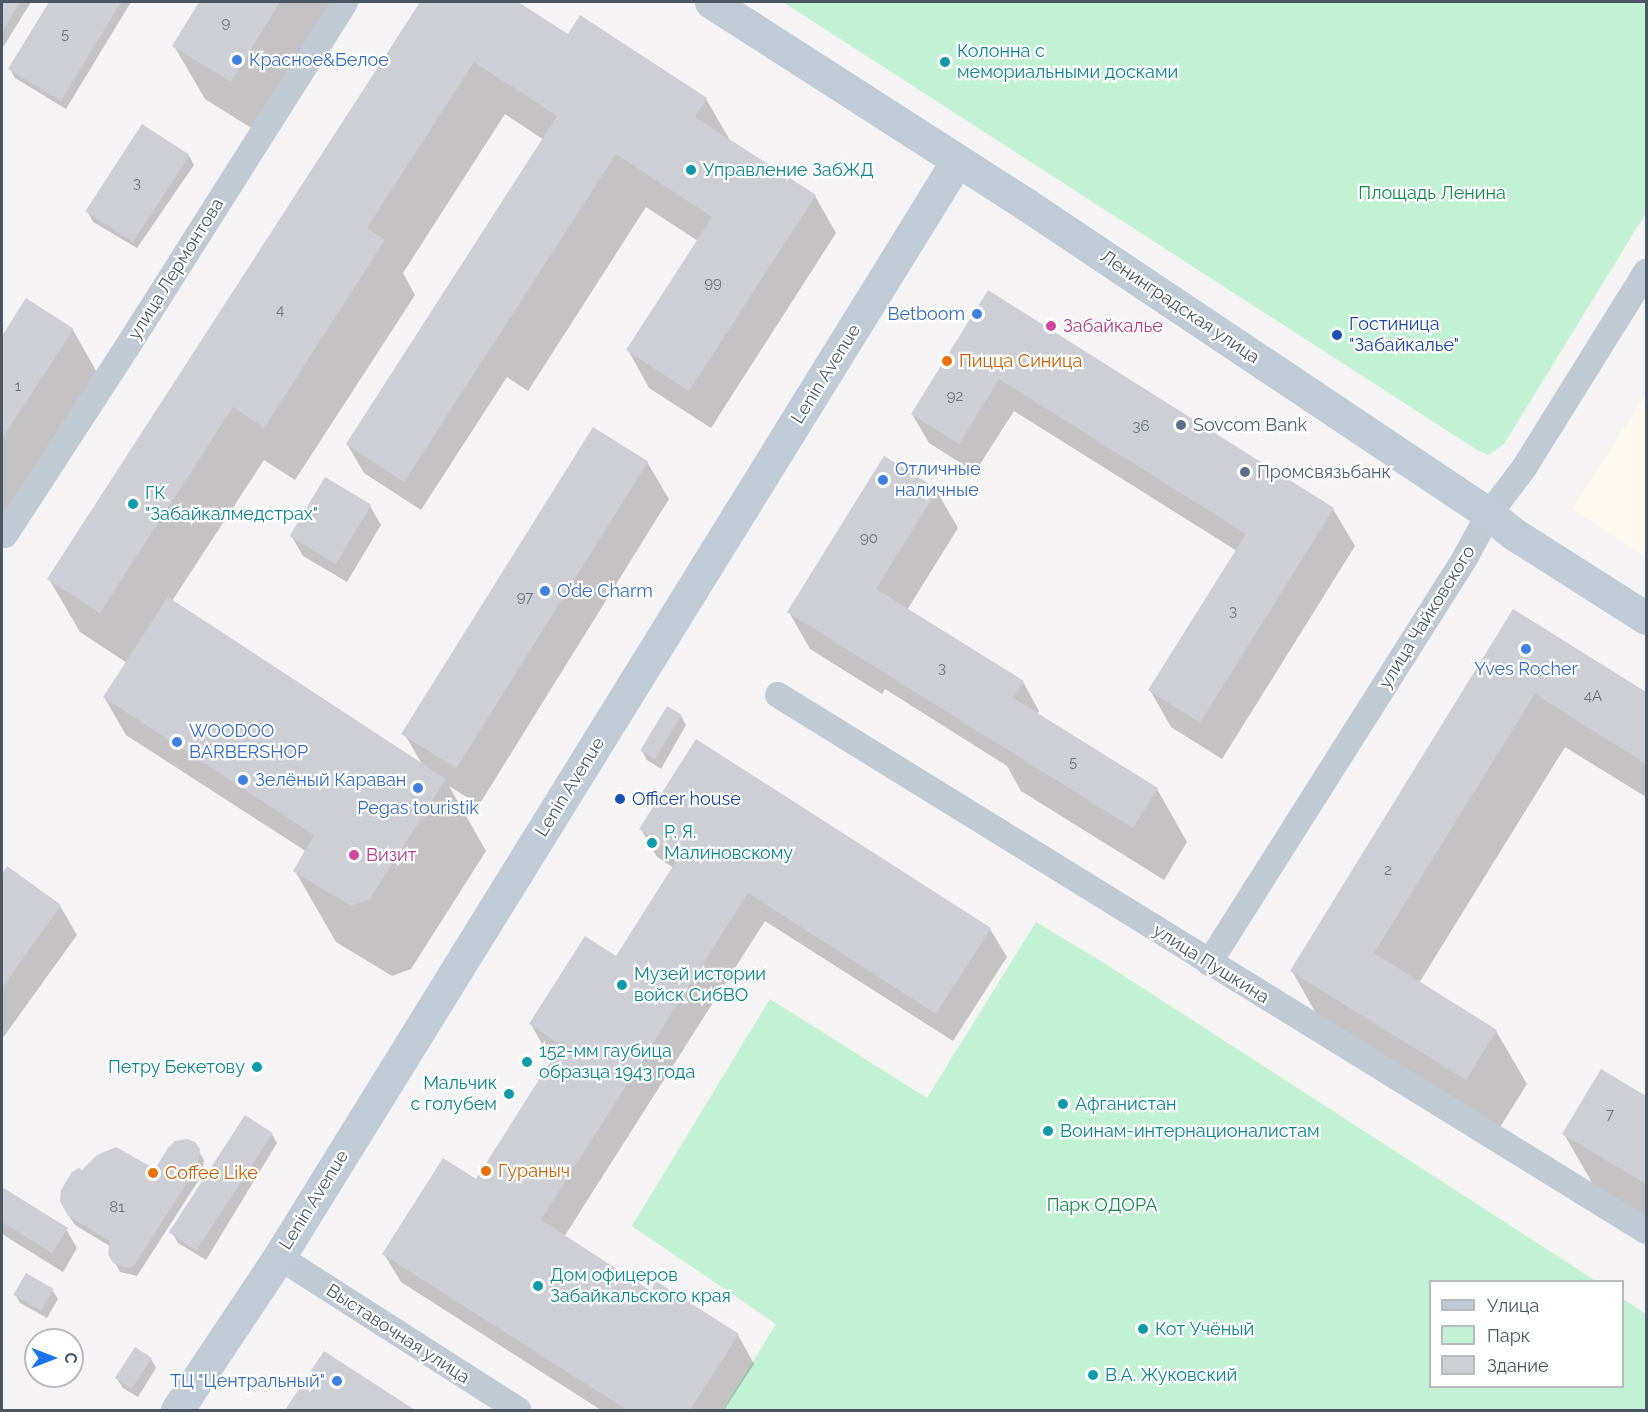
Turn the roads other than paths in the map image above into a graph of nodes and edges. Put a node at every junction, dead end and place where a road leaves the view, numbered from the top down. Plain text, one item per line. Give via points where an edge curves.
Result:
1 (345, 2) edge
2 (711, 2) edge
3 (957, 160) junction
4 (1647, 272) edge
5 (1489, 514) junction
6 (5, 536) dead end
7 (1647, 618) edge
8 (778, 695) dead end
9 (1209, 963) junction
10 (1647, 1232) edge
11 (279, 1257) junction
12 (177, 1410) edge
13 (518, 1410) edge

1 - 6 street, улица Лермонтова
2 - 3 main road, Ленинградская улица
3 - 5 main road, Ленинградская улица
3 - 11 main road, Lenin Avenue
4 - 5 street, улица Чайковского via 1524,468
5 - 7 main road, Ленинградская улица
5 - 9 street, улица Чайковского
8 - 9 street, улица Пушкина
9 - 10 street, улица Пушкина
11 - 12 main road, Lenin Avenue
11 - 13 street, Выставочная улица

